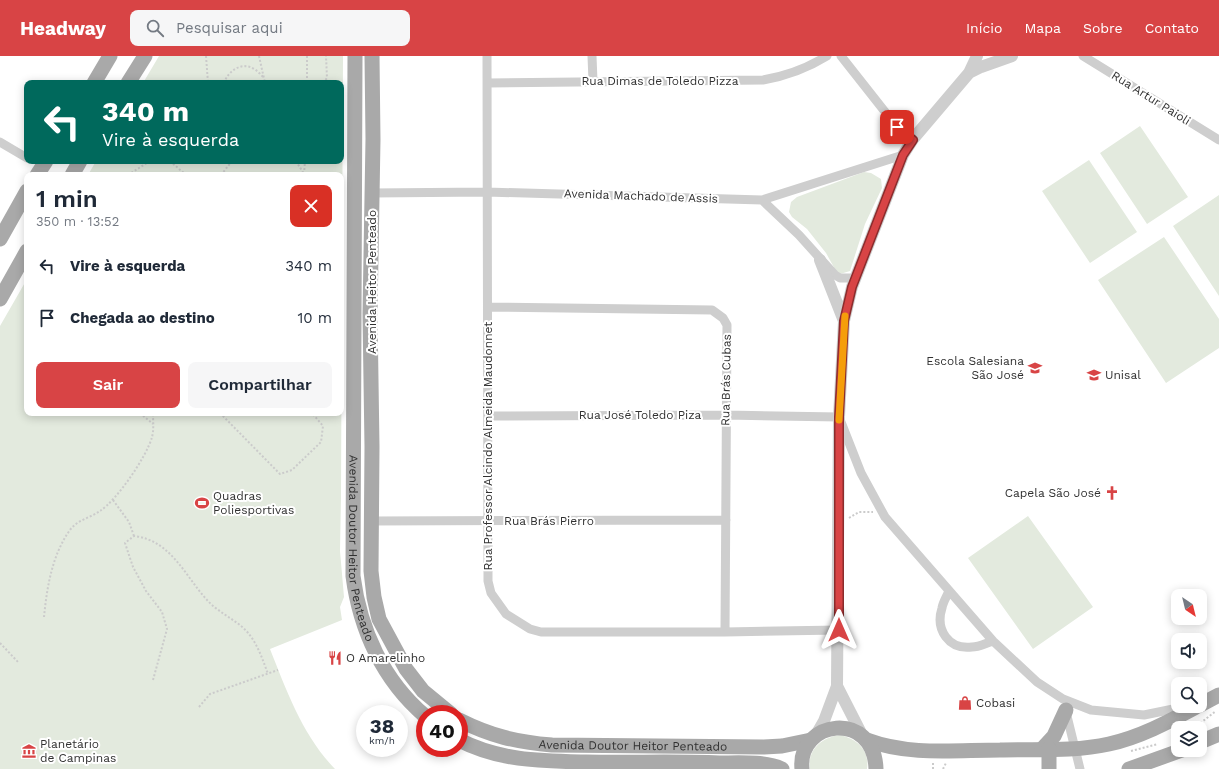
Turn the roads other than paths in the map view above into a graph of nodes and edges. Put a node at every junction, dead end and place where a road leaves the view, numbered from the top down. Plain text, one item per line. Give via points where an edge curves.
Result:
1 (110, 56) edge
2 (145, 56) edge
3 (355, 56) edge
4 (372, 56) edge
5 (488, 56) edge
6 (592, 56) edge
7 (827, 56) edge
8 (841, 56) edge
9 (977, 56) edge
10 (1012, 56) edge
11 (1083, 56) edge
12 (969, 73) junction
13 (96, 80) edge
14 (130, 80) edge
15 (593, 81) junction
16 (488, 83) junction
17 (913, 140) junction
18 (1219, 140) edge
19 (0, 142) edge
20 (903, 155) junction
21 (24, 156) edge
22 (487, 192) junction
23 (372, 193) junction
24 (24, 196) edge
25 (762, 200) junction
26 (0, 239) edge
27 (24, 256) edge
28 (820, 260) junction
29 (856, 278) junction
30 (0, 299) edge
31 (489, 307) junction
32 (844, 321) junction
33 (353, 361) joint
34 (726, 415) junction
35 (488, 416) junction
36 (839, 417) junction
37 (372, 514) junction
38 (726, 520) junction
39 (487, 521) junction
40 (949, 591) junction
41 (839, 630) junction
42 (725, 632) junction
43 (993, 641) junction
44 (837, 686) junction
45 (1218, 700) edge
46 (1207, 701) edge
47 (1207, 703) edge
48 (440, 705) edge
49 (1064, 705) junction
50 (416, 706) edge
51 (1171, 709) edge
52 (1186, 713) edge
53 (468, 724) edge
54 (1219, 734) edge
55 (813, 738) junction
56 (865, 738) junction
57 (1207, 739) edge
58 (468, 744) edge
59 (1075, 748) junction
60 (1045, 749) junction
61 (1171, 754) edge
62 (782, 769) edge
63 (802, 769) edge
64 (876, 769) edge
65 (1049, 769) edge
66 (1080, 769) edge
67 (1129, 769) edge

1 - 13 main road
2 - 14 main road
3 - 33 main road, Avenida Heitor Penteado
4 - 23 main road, Avenida Heitor Penteado
5 - 16 street, Rua Professor Alcindo Almeida Maudonnet
6 - 15 street
7 - 15 street, Rua Dimas de Toledo Pizza via 785,76 763,80
8 - 17 street via 897,127
9 - 12 street
10 - 12 street
11 - 18 street, Rua Artur Paioli
12 - 17 street
15 - 16 street, Rua Dimas de Toledo Pizza
16 - 22 street, Rua Professor Alcindo Almeida Maudonnet
17 - 20 street
19 - 21 street
20 - 25 street, Avenida Machado de Assis
20 - 29 street
22 - 23 street, Avenida Machado de Assis
22 - 25 street, Avenida Machado de Assis
22 - 31 street, Rua Professor Alcindo Almeida Maudonnet
23 - 37 main road, Avenida Heitor Penteado
24 - 26 main road
25 - 28 street via 803,239
27 - 30 main road
28 - 29 street via 840,278
28 - 32 street
29 - 32 street
31 - 34 street, Rua Brás Cubas via 712,310 727,324
31 - 35 street, Rua Professor Alcindo Almeida Maudonnet
32 - 36 street
33 - 50 main road, Avenida Doutor Heitor Penteado via 351,548 355,597 374,652 398,687
34 - 35 street, Rua José Toledo Piza
34 - 36 street, Rua José Toledo Piza
34 - 38 street, Rua Brás Cubas
35 - 39 street, Rua Professor Alcindo Almeida Maudonnet
36 - 40 street via 861,473 883,512
36 - 41 street
37 - 39 street, Rua Brás Pierro
37 - 48 main road, Avenida Doutor Heitor Penteado via 371,572 379,619 406,669 423,691
38 - 39 street, Rua Brás Pierro
38 - 42 street, Rua Brás Cubas
39 - 42 street, Rua Professor Alcindo Almeida Maudonnet via 488,581 491,593 506,614 530,629 541,632
40 - 43 street
40 - 43 street via 941,609 940,627 946,639 958,647 972,647
41 - 42 street, Rua Professor Alcindo Almeida Maudonnet
41 - 44 street
43 - 49 street
44 - 55 street via 824,721
44 - 56 street
45 - 46 street
45 - 47 main road, Avenida Doutor Heitor Penteado
49 - 51 street via 1144,715
49 - 59 street
49 - 60 main road via 1054,736
52 - 59 main road, Avenida Doutor Heitor Penteado via 1149,732 1109,744
53 - 55 main road, Avenida Doutor Heitor Penteado via 500,738 552,744 764,747 782,746
54 - 57 main road
55 - 56 main road, Avenida Doutor Heitor Penteado via 832,728 843,728 853,730
55 - 63 main road via 804,753
56 - 60 main road, Avenida Doutor Heitor Penteado via 894,748 924,751
56 - 64 main road via 875,757
58 - 62 main road, Avenida Doutor Heitor Penteado via 511,758 606,763 726,763
59 - 60 main road, Avenida Doutor Heitor Penteado
59 - 66 street
60 - 65 main road
61 - 67 main road

